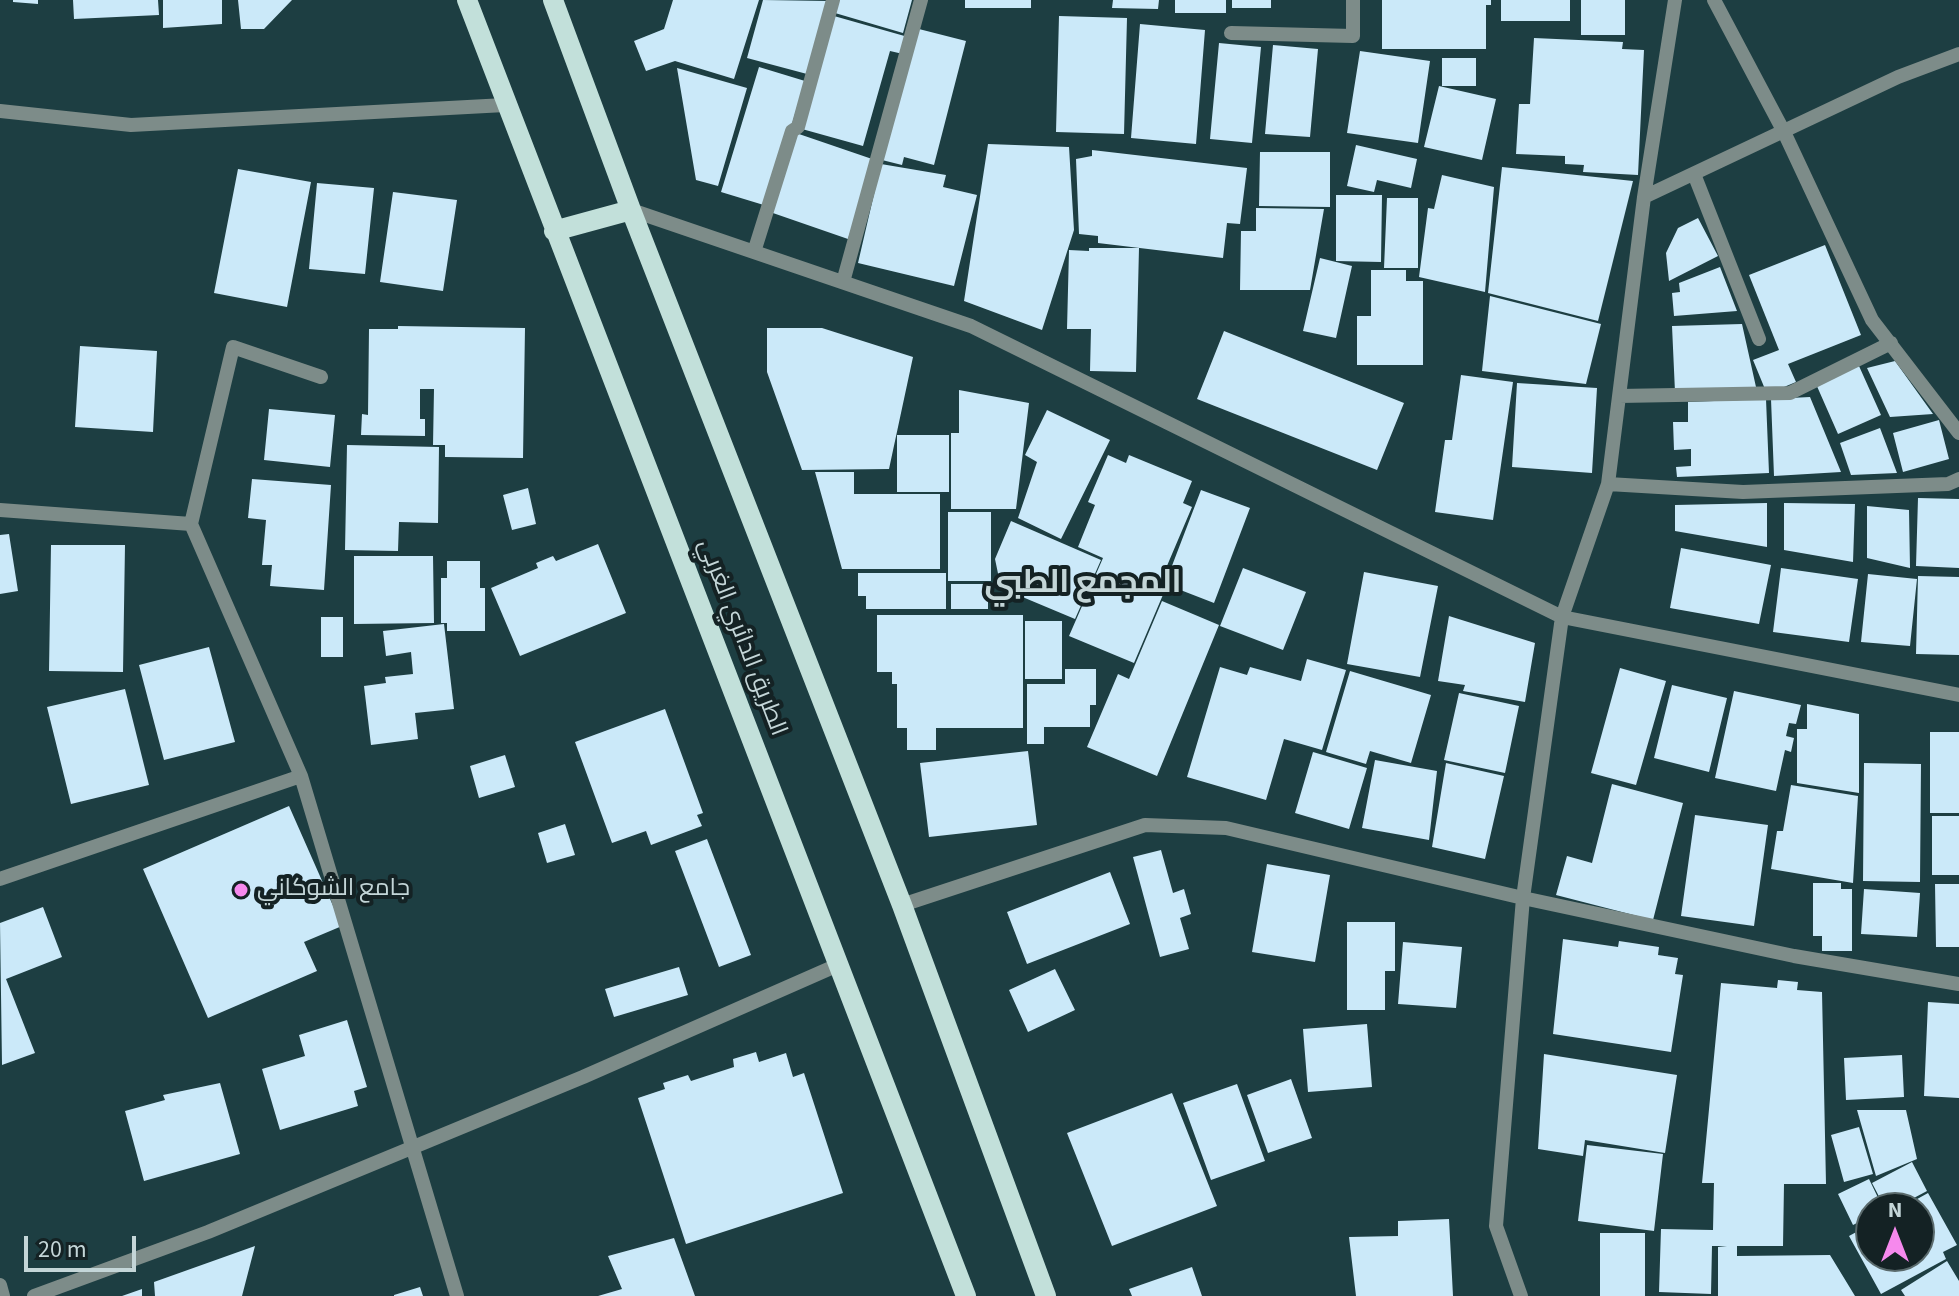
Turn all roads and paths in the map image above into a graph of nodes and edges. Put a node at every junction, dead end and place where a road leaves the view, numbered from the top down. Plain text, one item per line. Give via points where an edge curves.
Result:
1 (467, 0) edge
2 (553, 0) edge
3 (833, 0) edge
4 (921, 0) edge
5 (1353, 0) edge
6 (1675, 0) edge
7 (1714, 0) edge
8 (1231, 33) dead end
9 (1959, 54) edge
10 (505, 105) junction
11 (0, 111) edge
12 (1784, 132) junction
13 (1694, 174) junction
14 (1644, 197) junction
15 (631, 210) junction
16 (554, 231) junction
17 (754, 252) junction
18 (843, 282) junction
19 (1759, 339) dead end
20 (1891, 343) junction
21 (321, 377) dead end
22 (1619, 396) junction
23 (1959, 433) edge
24 (1959, 479) edge
25 (1608, 484) junction
26 (0, 510) edge
27 (191, 524) junction
28 (1562, 617) junction
29 (1959, 695) edge
30 (301, 776) junction
31 (0, 879) edge
32 (1523, 898) junction
33 (902, 905) junction
34 (840, 964) junction
35 (1959, 984) edge
36 (411, 1148) junction
37 (0, 1285) edge
38 (3, 1296) edge
39 (34, 1296) edge
40 (457, 1296) edge
41 (966, 1296) edge
42 (1046, 1296) edge
43 (1521, 1296) edge

1 - 10 main road, الطريق الدائري الغربي
2 - 15 main road
3 - 17 street via 798,127 792,131
4 - 18 street
5 - 8 street via 1353,36
6 - 14 street
7 - 12 street
9 - 12 street
10 - 11 street via 131,125
10 - 16 main road, الطريق الدائري الغربي
12 - 13 street
12 - 20 street via 1872,320
13 - 14 street
13 - 19 street
14 - 22 street
15 - 16 main road
15 - 17 street
15 - 33 main road
16 - 34 main road, الطريق الدائري الغربي
17 - 18 street
18 - 28 street via 971,326
20 - 22 street via 1790,393
20 - 23 street
21 - 27 street via 233,347
22 - 25 street
24 - 25 street via 1948,484 1743,492
25 - 28 street
26 - 27 street
27 - 30 street
28 - 29 street
28 - 32 street
30 - 31 street
30 - 36 street
32 - 33 street via 1226,828 1145,825
32 - 35 street via 1794,956
32 - 43 street via 1496,1226
33 - 42 main road
34 - 36 street
34 - 41 main road, الطريق الدائري الغربي
36 - 39 street via 208,1232
36 - 40 street
37 - 38 street

